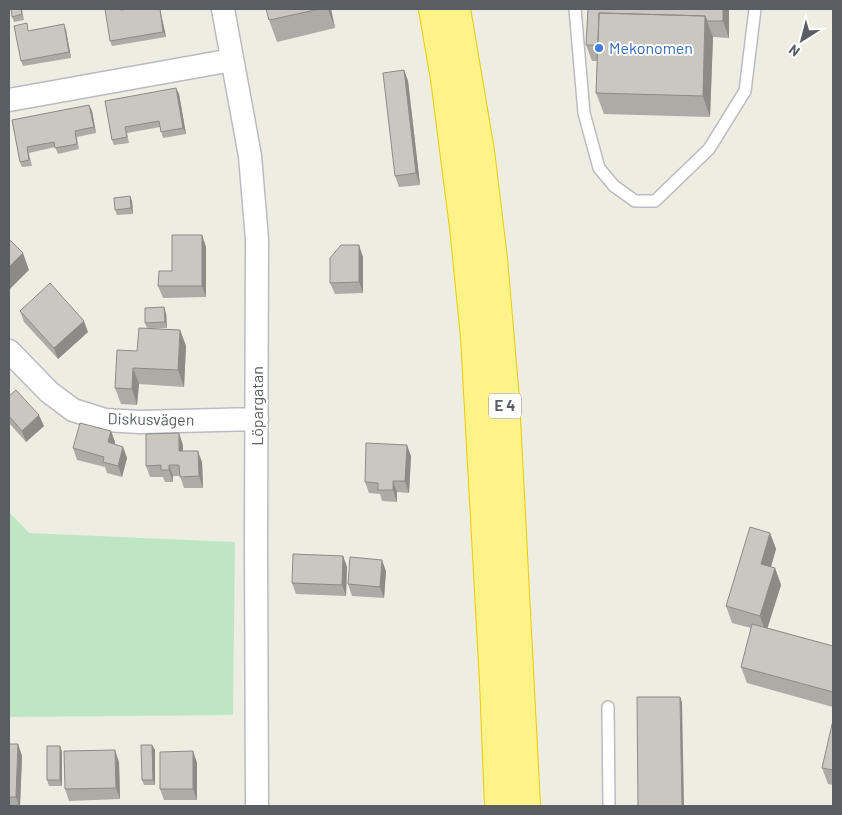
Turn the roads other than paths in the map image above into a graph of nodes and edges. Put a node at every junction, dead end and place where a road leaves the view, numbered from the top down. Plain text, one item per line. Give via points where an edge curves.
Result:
1 (222, 9) edge
2 (433, 9) edge
3 (456, 9) edge
4 (575, 9) edge
5 (755, 9) edge
6 (232, 60) junction
7 (9, 100) edge
8 (9, 351) edge
9 (257, 419) junction
10 (608, 707) dead end
11 (257, 806) edge
12 (499, 806) edge
13 (526, 806) edge
14 (609, 806) edge

1 - 6 street, Löpargatan
2 - 12 highway, E 4 via 464,227 475,337
3 - 13 highway, E 4 via 480,150 494,268 505,399
4 - 5 lane via 584,113 599,168 614,186 634,201 655,201 709,149 745,91
6 - 7 street
6 - 9 street, Löpargatan via 250,156 258,239
8 - 9 street, Diskusvägen via 49,392 73,410 105,420
9 - 11 street, Löpargatan
10 - 14 lane

